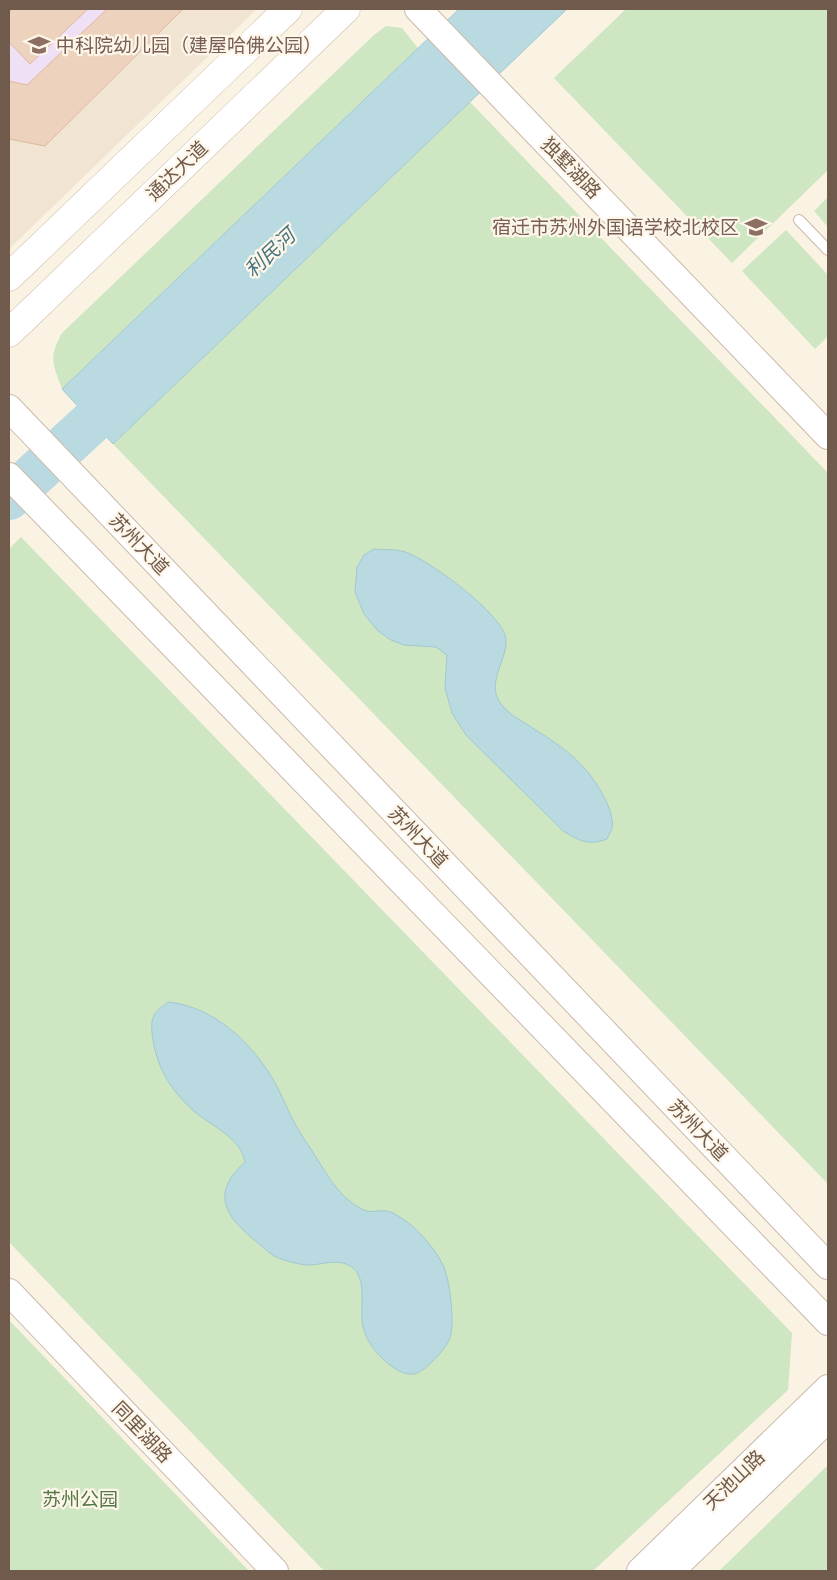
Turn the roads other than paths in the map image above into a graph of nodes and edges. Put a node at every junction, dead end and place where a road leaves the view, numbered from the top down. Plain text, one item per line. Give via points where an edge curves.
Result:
1 (288, 9) edge
2 (346, 9) edge
3 (418, 9) edge
4 (799, 220) dead end
5 (828, 250) edge
6 (9, 277) edge
7 (9, 333) edge
8 (9, 408) edge
9 (828, 436) edge
10 (9, 476) edge
11 (828, 1266) edge
12 (9, 1292) edge
13 (828, 1322) edge
14 (828, 1388) edge
15 (828, 1419) edge
16 (276, 1571) edge
17 (640, 1571) edge
18 (670, 1571) edge

1 - 6 main road
2 - 7 main road, 通达大道
3 - 9 street, 独墅湖路
4 - 5 lane
8 - 11 street, 苏州大道
10 - 13 street
12 - 16 street, 同里湖路
14 - 17 street, 天池山路
15 - 18 street, 天池山路

